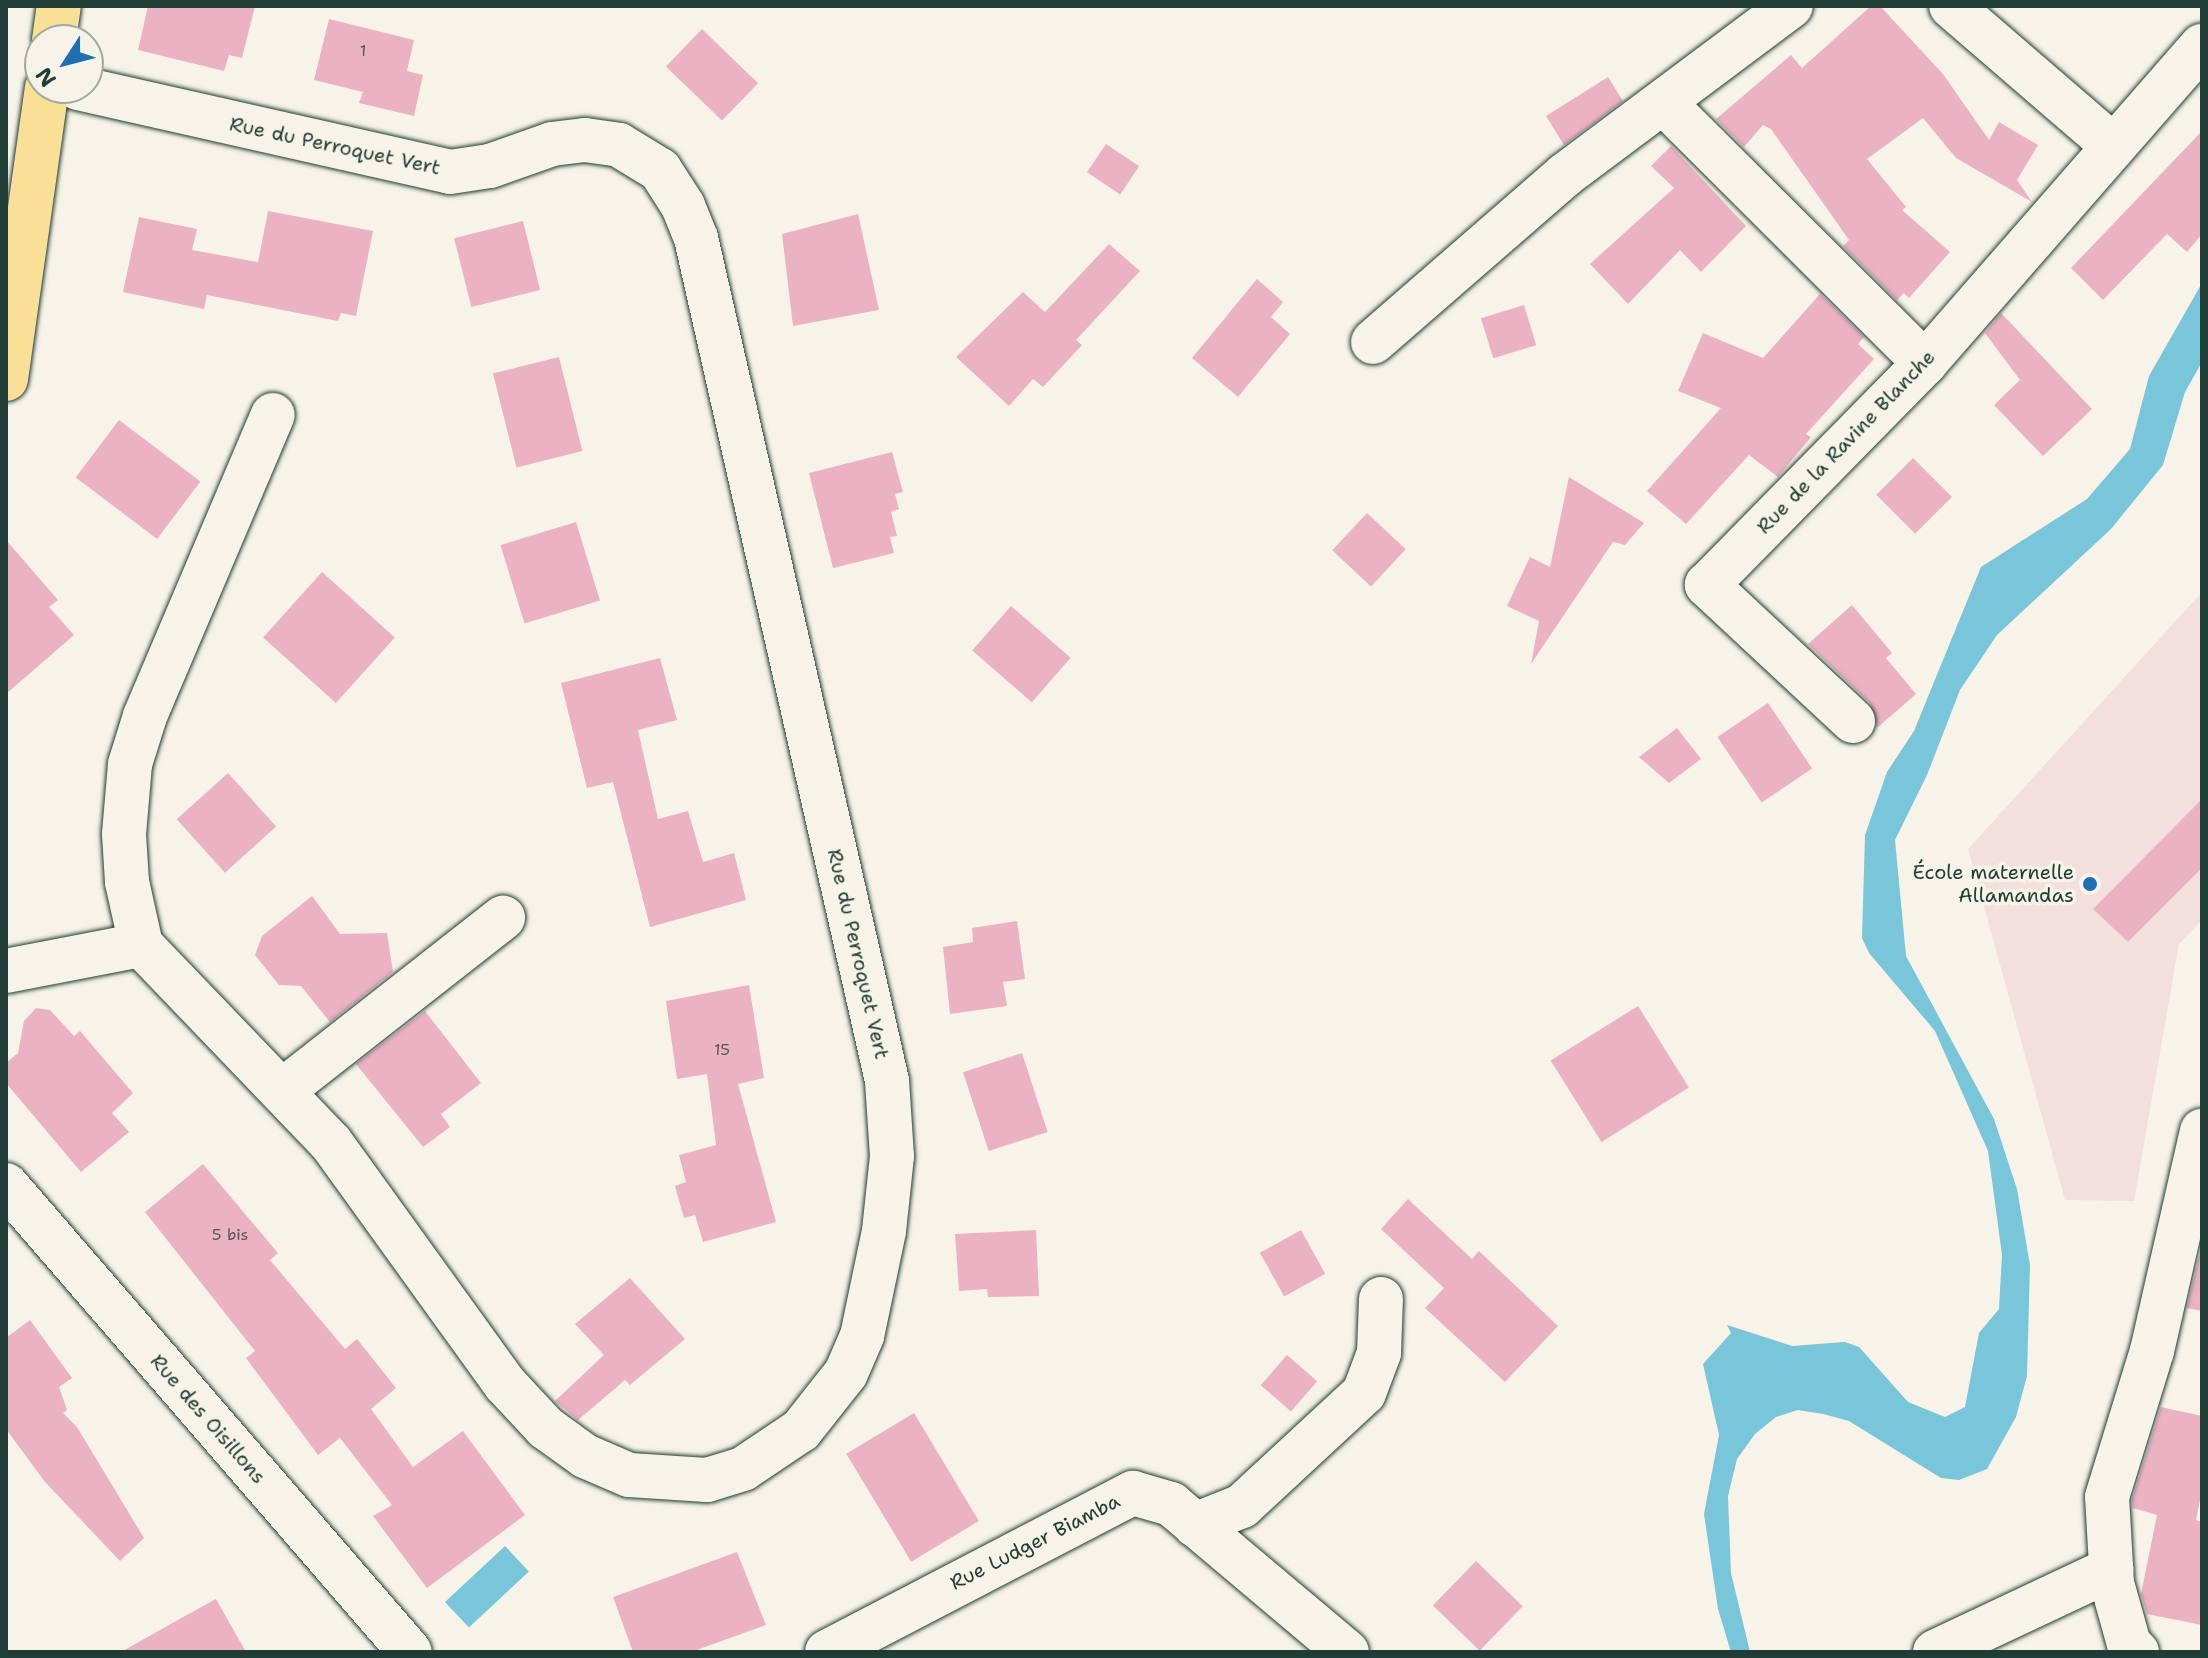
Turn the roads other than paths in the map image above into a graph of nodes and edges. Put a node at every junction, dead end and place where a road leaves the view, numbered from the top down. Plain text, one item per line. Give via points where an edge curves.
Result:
1 (1791, 6) edge
2 (1951, 6) edge
3 (2202, 46) edge
4 (104, 94) edge
5 (45, 104) edge
6 (1665, 104) junction
7 (2113, 146) junction
8 (1373, 342) dead end
9 (1925, 363) junction
10 (6, 379) edge
11 (273, 415) dead end
12 (1853, 721) dead end
13 (503, 918) dead end
14 (141, 945) junction
15 (6, 971) edge
16 (282, 1091) junction
17 (2202, 1131) edge
18 (6, 1185) edge
19 (1381, 1299) dead end
20 (1195, 1525) junction
21 (2111, 1569) junction
22 (410, 1652) edge
23 (827, 1652) edge
24 (1347, 1652) edge
25 (1935, 1652) edge
26 (2137, 1652) edge

1 - 6 street
2 - 7 street
3 - 7 street, Rue de la Ravine Blanche
4 - 16 street, Rue du Perroquet Vert via 450,172 490,166 552,144 585,140 619,145 639,153 673,187 696,238 887,1081 892,1156 884,1231 862,1336 846,1373 801,1430 743,1469 707,1480 668,1480 629,1475 585,1456 546,1428 505,1384 331,1143
5 - 10 main road
6 - 8 street via 1565,175
6 - 9 street
7 - 9 street, Rue de la Ravine Blanche
9 - 12 street, Rue de la Ravine Blanche via 1707,585
11 - 14 street via 145,716 130,764 124,834 127,882
13 - 16 street
14 - 15 street
14 - 16 street, Rue du Perroquet Vert
17 - 21 street via 2152,1351 2107,1497
18 - 22 street, Rue des Oisillons
19 - 20 street via 1379,1353 1364,1393 1242,1506
20 - 23 street, Rue Ludger Biamba via 1150,1495 1117,1497
20 - 24 street, Rue Ludger Biamba
21 - 25 street
21 - 26 street via 2129,1644

